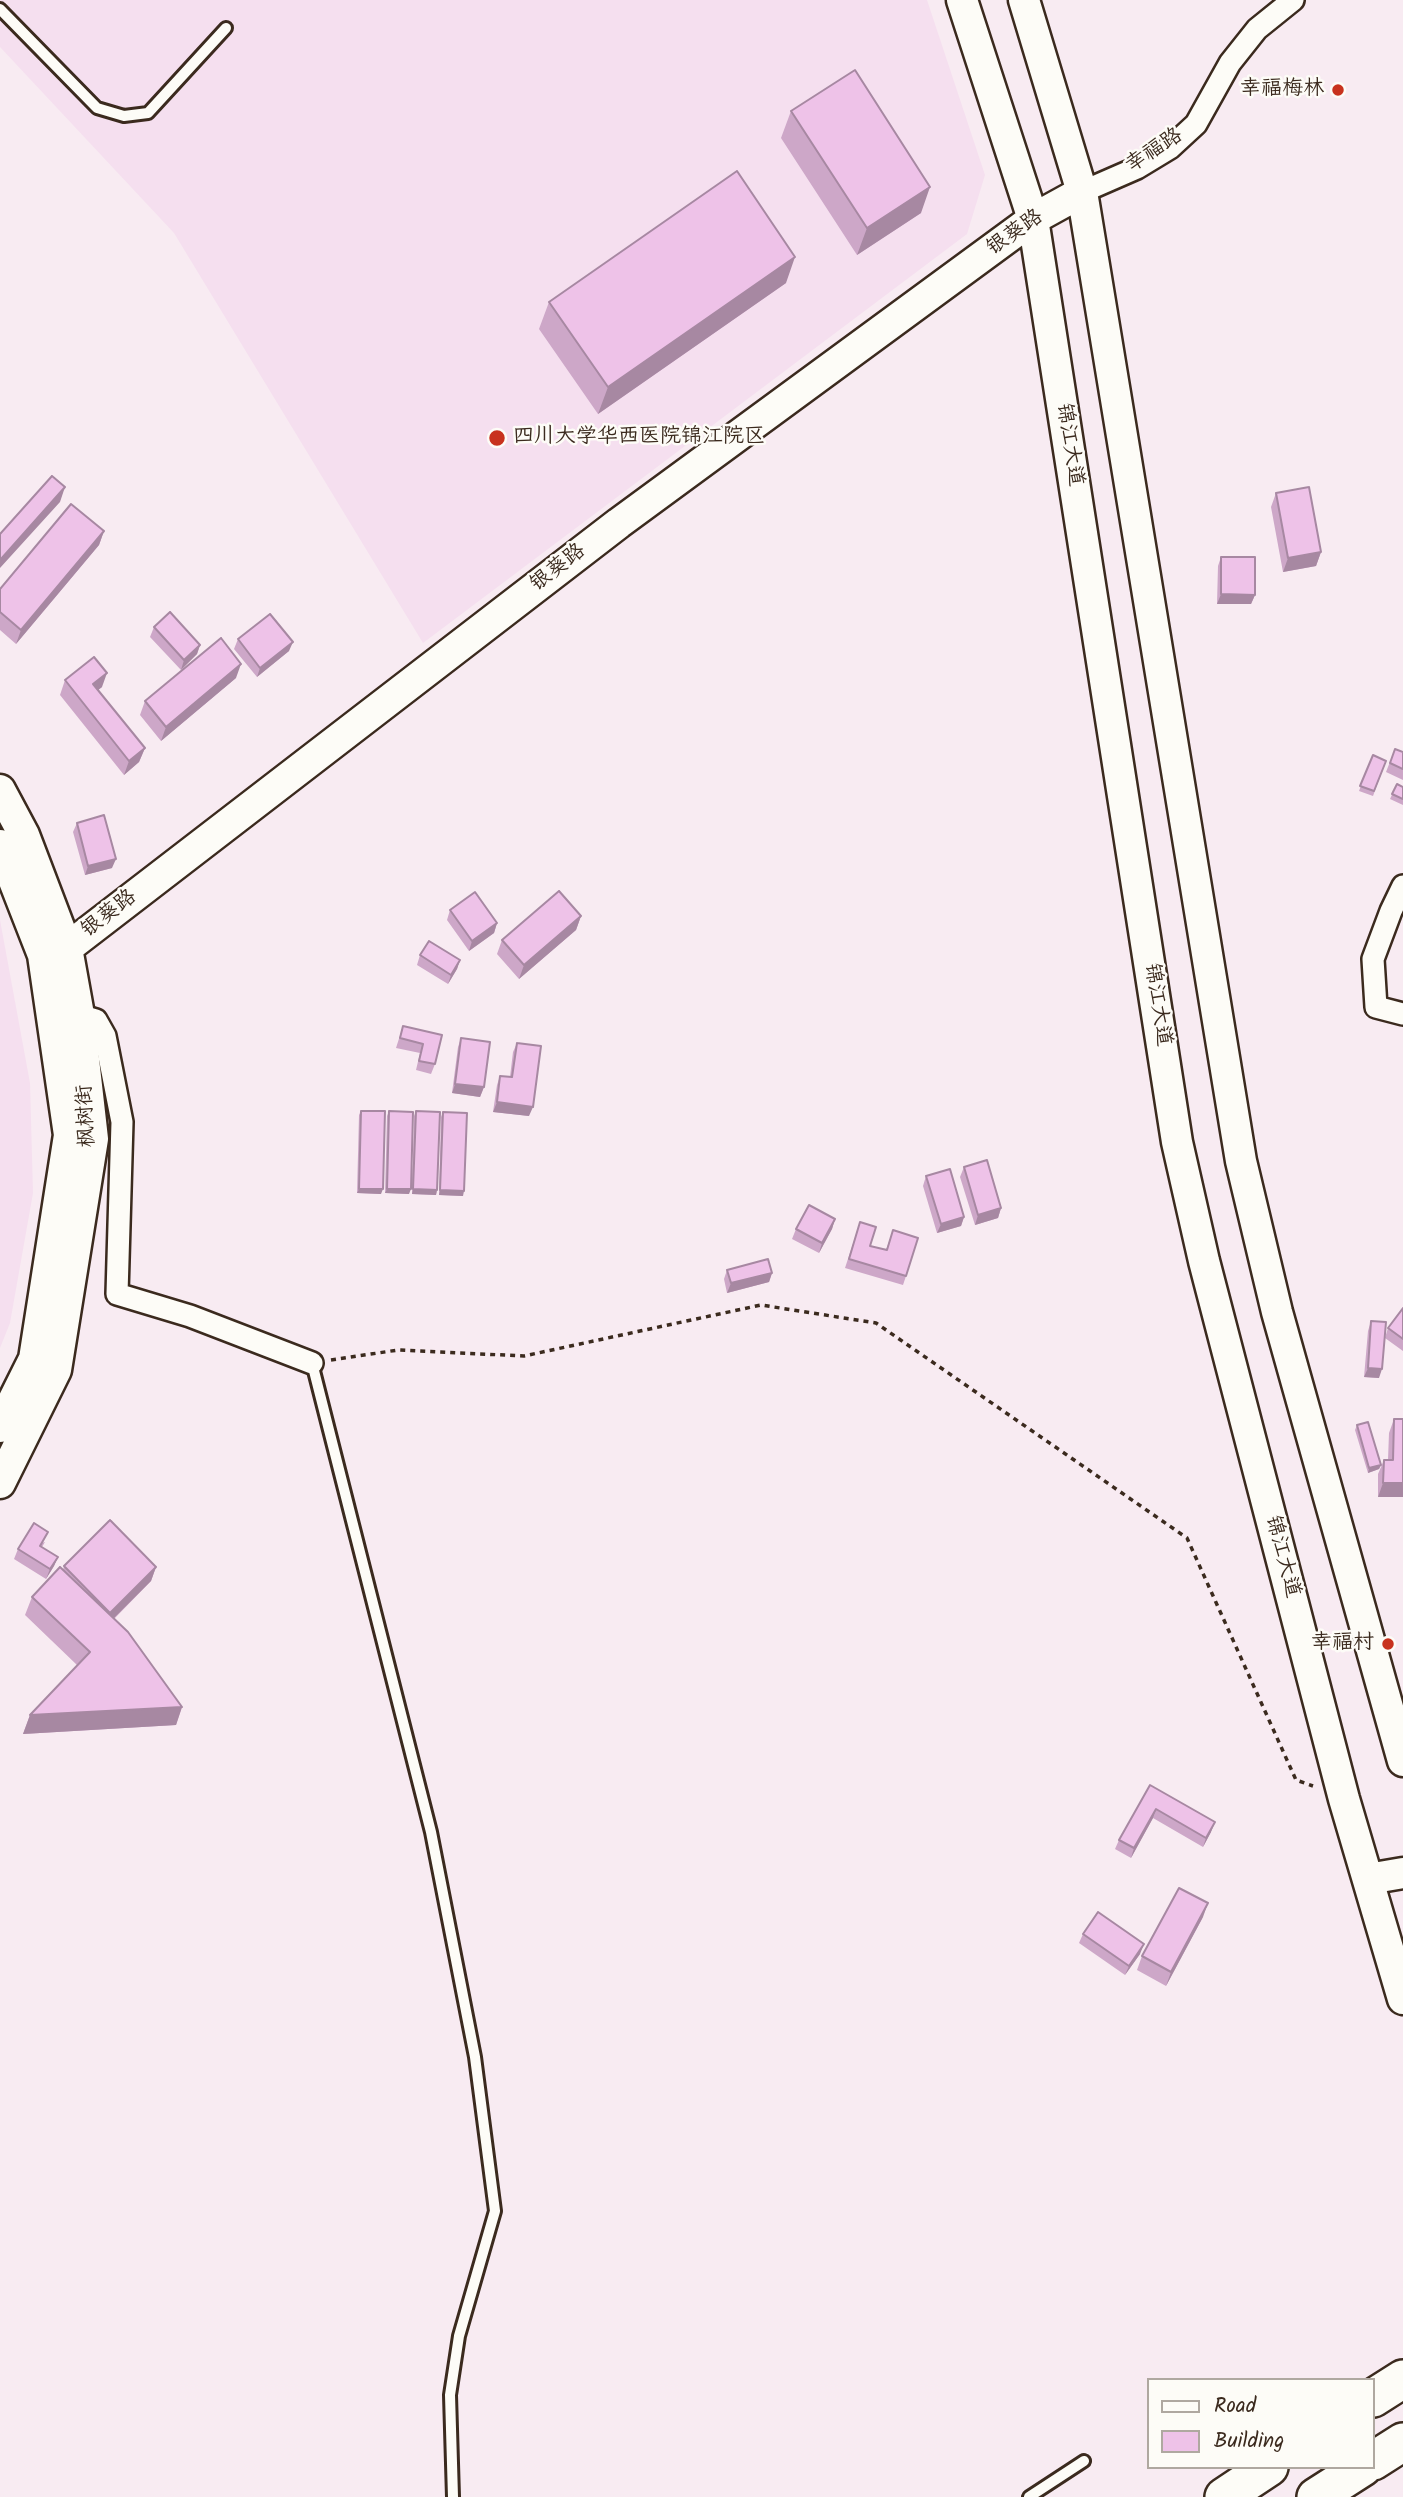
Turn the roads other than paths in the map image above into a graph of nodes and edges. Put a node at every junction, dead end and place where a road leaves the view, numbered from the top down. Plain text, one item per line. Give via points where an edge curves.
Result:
1 (962, 0) edge
2 (1024, 0) edge
3 (1293, 0) edge
4 (0, 9) edge
5 (226, 28) dead end
6 (1082, 192) junction
7 (1033, 219) junction
8 (0, 790) edge
9 (0, 845) edge
10 (1403, 886) edge
11 (55, 952) junction
12 (1403, 1014) edge
13 (66, 1016) junction
14 (312, 1363) joint
15 (0, 1427) edge
16 (0, 1483) edge
17 (1403, 1761) edge
18 (1403, 1873) edge
19 (1368, 1879) junction
20 (1403, 1999) edge
21 (1403, 2379) edge
22 (1375, 2397) edge
23 (1403, 2442) edge
24 (1375, 2460) edge
25 (1084, 2461) dead end
26 (1266, 2469) edge
27 (1360, 2469) edge
28 (453, 2497) edge
29 (1029, 2497) edge
30 (1224, 2497) edge
31 (1316, 2497) edge

1 - 7 main road, 锦江大道
2 - 6 main road
3 - 6 street, 幸福路 via 1257,29 1230,64 1196,124 1170,148
4 - 5 lane via 97,107 124,117 148,113
6 - 7 main road, 银葵路
6 - 17 main road via 1241,1161 1277,1312
7 - 11 main road, 银葵路 via 619,523
7 - 19 main road, 锦江大道 via 1177,1142 1204,1261
8 - 11 main road, 枫树街 via 24,835
9 - 11 main road, 枫树街
10 - 12 street via 1373,959 1376,1007
11 - 13 main road, 枫树街
13 - 14 street via 96,1020 105,1036 121,1122 117,1294 190,1316
13 - 15 main road, 枫树街 via 69,1135 34,1359
13 - 16 main road, 枫树街 via 93,1139 56,1370
14 - 28 lane via 430,1832 475,2057 495,2211 459,2336 450,2395
18 - 19 main road
19 - 20 main road, 锦江大道
21 - 22 highway
23 - 24 highway
25 - 29 lane
26 - 30 highway
27 - 31 highway

